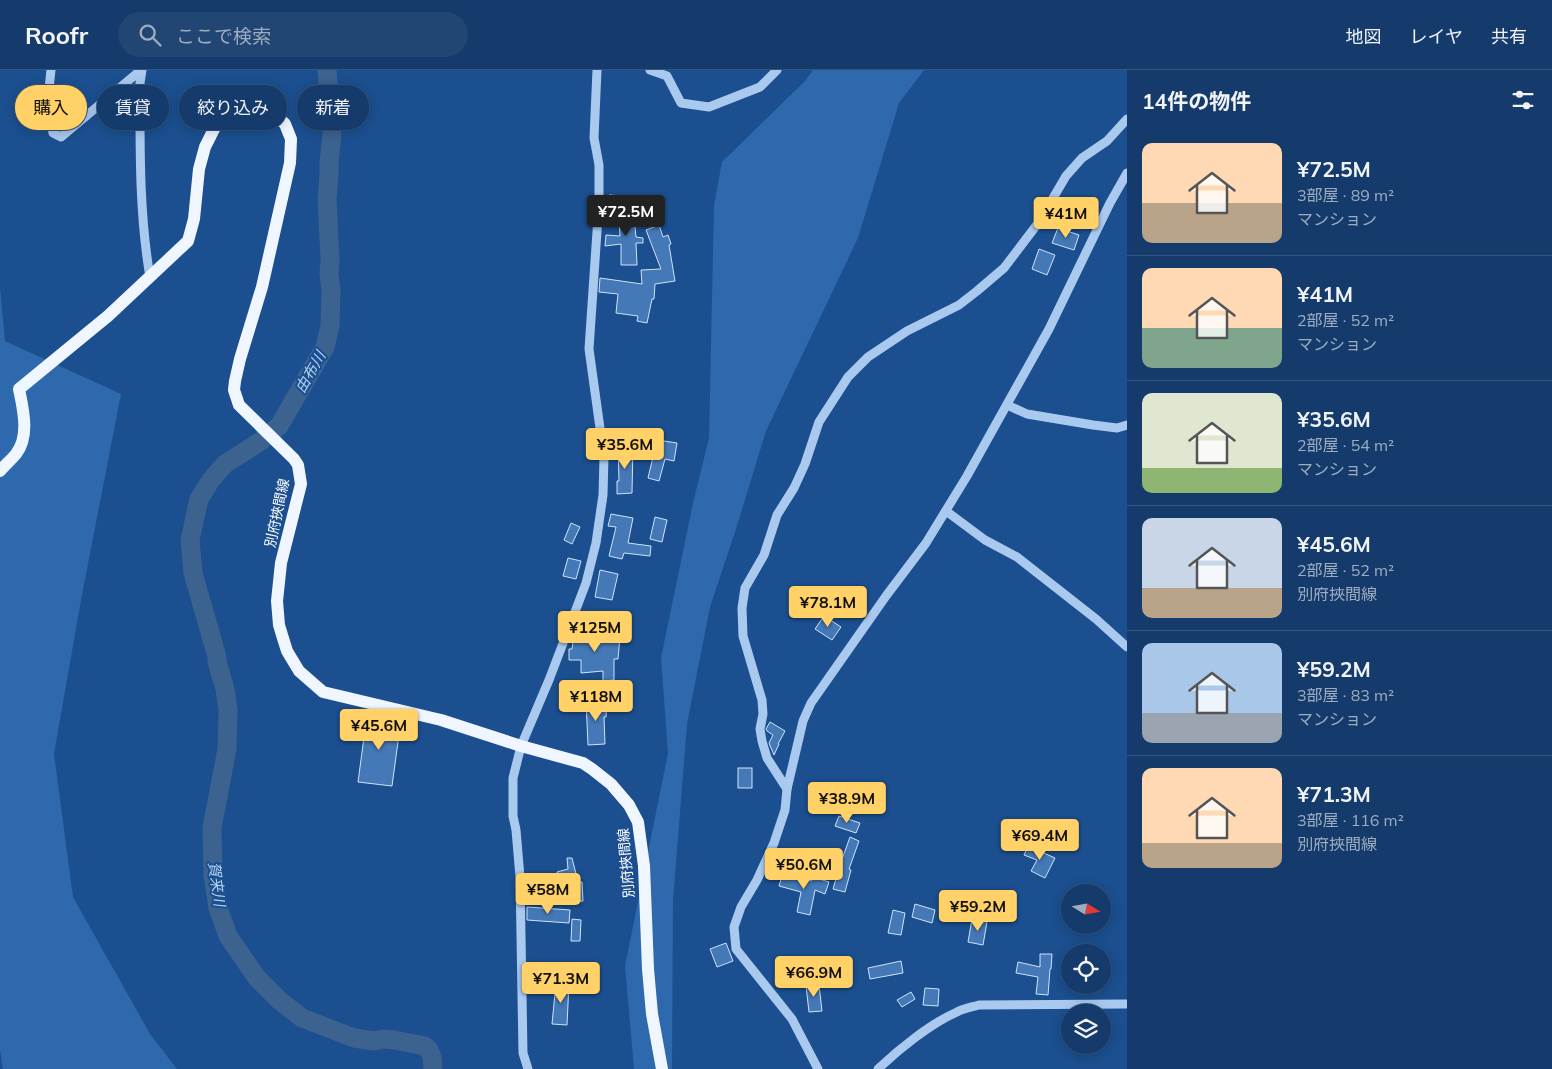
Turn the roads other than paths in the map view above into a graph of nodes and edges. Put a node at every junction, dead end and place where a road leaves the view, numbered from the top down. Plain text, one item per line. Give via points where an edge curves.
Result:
1 (51, 70) edge
2 (142, 70) edge
3 (597, 70) edge
4 (650, 70) edge
5 (777, 70) edge
6 (1127, 119) edge
7 (1127, 173) edge
8 (150, 277) junction
9 (1006, 405) junction
10 (1127, 425) edge
11 (0, 471) edge
12 (946, 511) junction
13 (1127, 647) edge
14 (522, 746) junction
15 (787, 789) junction
16 (1127, 1004) edge
17 (528, 1069) edge
18 (662, 1069) edge
19 (818, 1069) edge
20 (878, 1069) edge

1 - 2 street via 50,120 53,133 61,137
2 - 8 street via 142,183
3 - 14 street via 594,138 599,202 589,349 604,456 603,495 586,583
4 - 5 street via 667,76 681,103 709,107 760,86
6 - 15 street via 1066,176 1040,222 1004,268 959,305 907,331 868,357 848,377 819,422 805,464 777,515 764,555 745,588 742,608 743,636 762,700 762,741 768,758
7 - 9 street via 1049,329
8 - 11 main road, 別府挾間線 via 19,390 25,422 21,442 17,452
8 - 14 main road, 別府挾間線 via 188,241 194,219 199,169 205,147 217,124 243,107 270,110 285,124 291,139 290,163 262,287 234,390 239,405 294,459 301,476 281,563 277,600 279,625 288,651 299,671 323,692 441,720
9 - 10 street via 1027,414 1093,426 1117,428
9 - 12 street
12 - 13 street via 986,540 1018,557
12 - 15 street via 811,703 803,721
14 - 17 street via 513,778 513,816 520,877 523,1054
14 - 18 main road, 別府挾間線 via 582,763 592,769 630,805 638,822 644,866 652,1014
15 - 19 street via 785,810 774,843 734,927 736,950 792,1019
16 - 20 street via 979,1005 958,1011 934,1025

